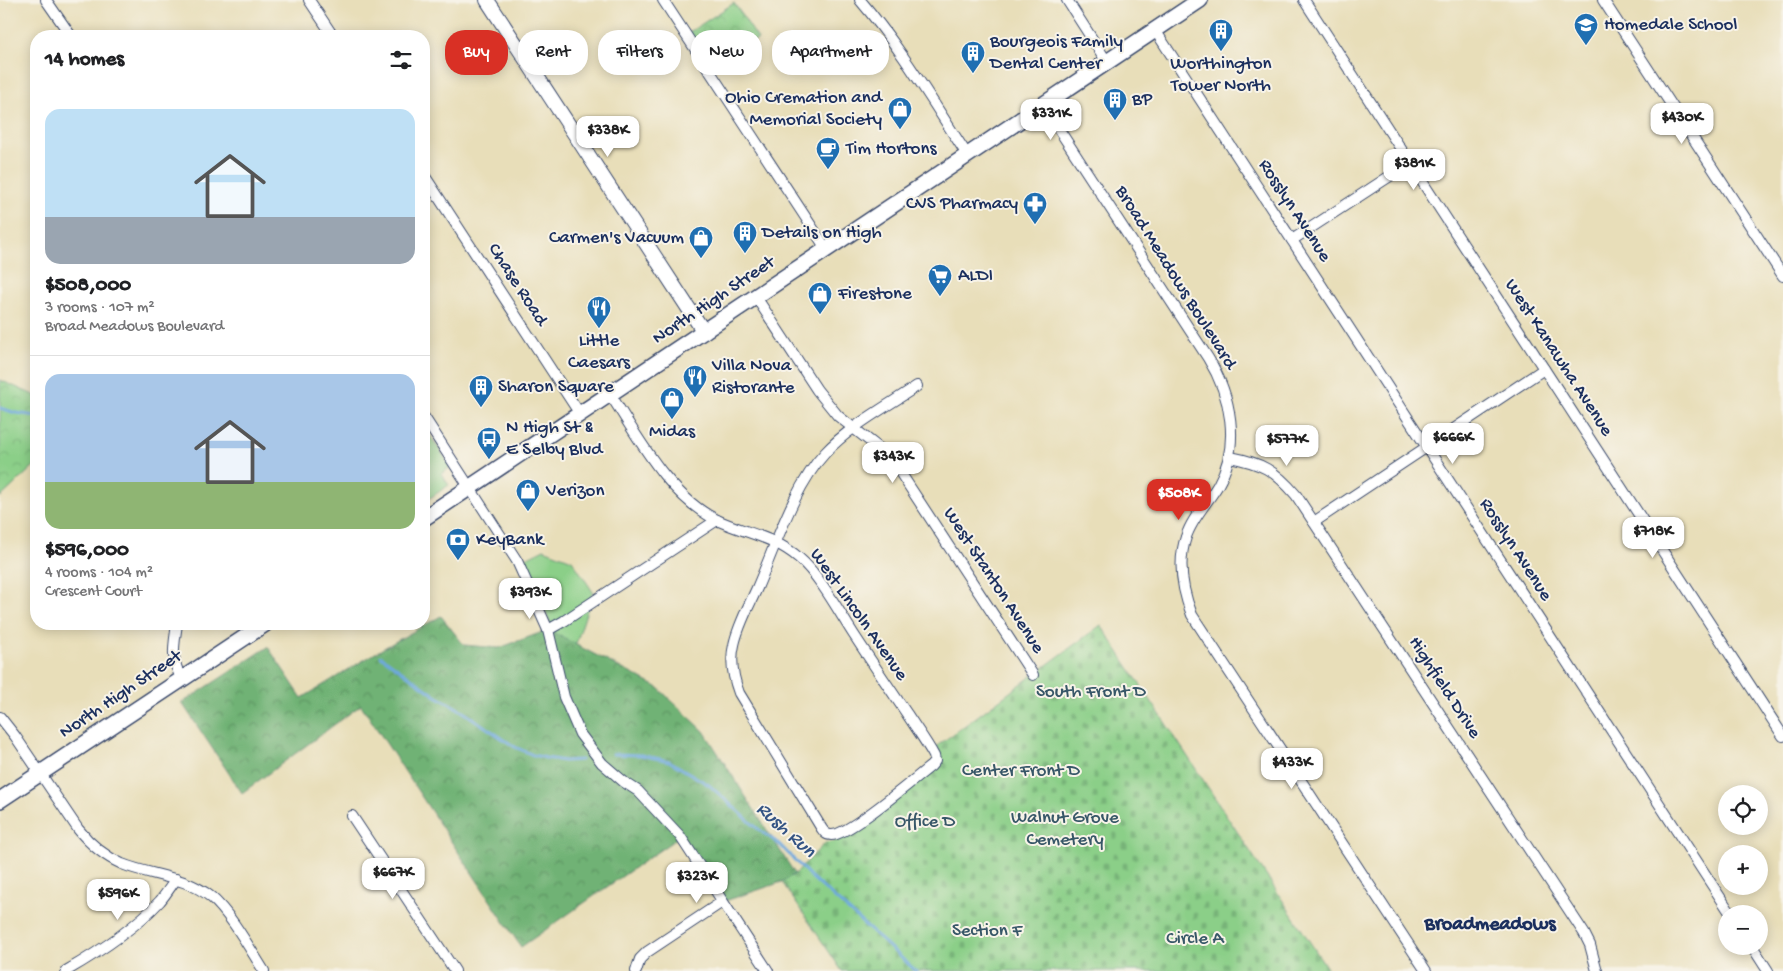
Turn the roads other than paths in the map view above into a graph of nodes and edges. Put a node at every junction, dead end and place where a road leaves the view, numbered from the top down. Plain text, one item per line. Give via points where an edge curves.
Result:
1 (46, 0) edge
2 (309, 0) edge
3 (487, 0) edge
4 (663, 0) edge
5 (860, 0) edge
6 (1067, 0) edge
7 (1200, 0) edge
8 (1304, 0) edge
9 (1603, 0) edge
10 (67, 30) edge
11 (329, 30) edge
12 (1155, 30) junction
13 (1107, 62) junction
14 (1043, 105) junction
15 (968, 156) junction
16 (1410, 162) junction
17 (430, 184) edge
18 (1292, 240) junction
19 (827, 250) junction
20 (1783, 276) edge
21 (756, 297) junction
22 (704, 332) junction
23 (1544, 369) junction
24 (917, 386) dead end
25 (610, 394) junction
26 (580, 414) junction
27 (430, 427) edge
28 (853, 429) junction
29 (1427, 447) junction
30 (1230, 457) junction
31 (470, 487) junction
32 (430, 514) edge
33 (717, 520) junction
34 (1314, 522) junction
35 (776, 543) junction
36 (176, 630) edge
37 (255, 630) edge
38 (548, 630) junction
39 (1033, 674) dead end
40 (182, 679) junction
41 (0, 718) edge
42 (1783, 736) edge
43 (40, 773) junction
44 (0, 800) edge
45 (352, 816) dead end
46 (176, 879) junction
47 (722, 902) junction
48 (1725, 905) edge
49 (1758, 955) edge
50 (66, 971) edge
51 (264, 971) edge
52 (454, 971) edge
53 (636, 971) edge
54 (768, 971) edge
55 (1426, 971) edge
56 (1597, 971) edge
57 (1768, 971) edge

1 - 10 street
2 - 11 street
3 - 22 main road
4 - 19 street
5 - 15 street via 907,62
6 - 13 street
7 - 12 main road, North High Street
8 - 16 street, West Kanawha Avenue
9 - 20 street
12 - 13 main road, North High Street
12 - 18 street, Rosslyn Avenue
13 - 14 main road, North High Street
14 - 15 main road, North High Street
14 - 30 street, Broad Meadows Boulevard via 1214,368 1229,412
15 - 19 main road, North High Street
16 - 18 street
16 - 23 street, West Kanawha Avenue
17 - 26 street, Chase Road
18 - 29 street, Rosslyn Avenue
19 - 21 main road, North High Street
21 - 22 main road, North High Street
21 - 28 street, West Stanton Avenue via 817,390
22 - 25 main road, North High Street
23 - 29 street
23 - 42 street, West Kanawha Avenue
24 - 28 street
25 - 26 main road, North High Street
25 - 33 street, West Lincoln Avenue via 678,492
26 - 31 main road, North High Street
27 - 31 street
28 - 35 street via 815,464 801,486
28 - 39 street, West Stanton Avenue via 884,452 896,466
29 - 34 street
29 - 48 street, Rosslyn Avenue
30 - 34 street, Highfield Drive via 1263,465 1274,472 1291,489
30 - 55 street, Broad Meadows Boulevard via 1184,544 1181,577 1188,604 1218,656
31 - 32 main road, North High Street
31 - 38 street via 514,556
33 - 35 street, West Lincoln Avenue
33 - 38 street
34 - 56 street, Highfield Drive via 1584,933
35 - 35 street, West Lincoln Avenue via 734,643 734,680 745,705 822,829 832,836 848,829 935,760 813,574 788,548
36 - 40 street via 173,654 175,667
37 - 40 main road, North High Street
38 - 47 street via 564,697 580,734 602,763 638,792 680,836
40 - 43 main road, North High Street
41 - 43 street
43 - 44 main road, North High Street
43 - 46 street via 78,829 104,855 122,864
45 - 52 street
46 - 50 street via 161,900 140,919
46 - 51 street via 211,897
47 - 53 street via 647,952 640,959
47 - 54 street
49 - 57 street

